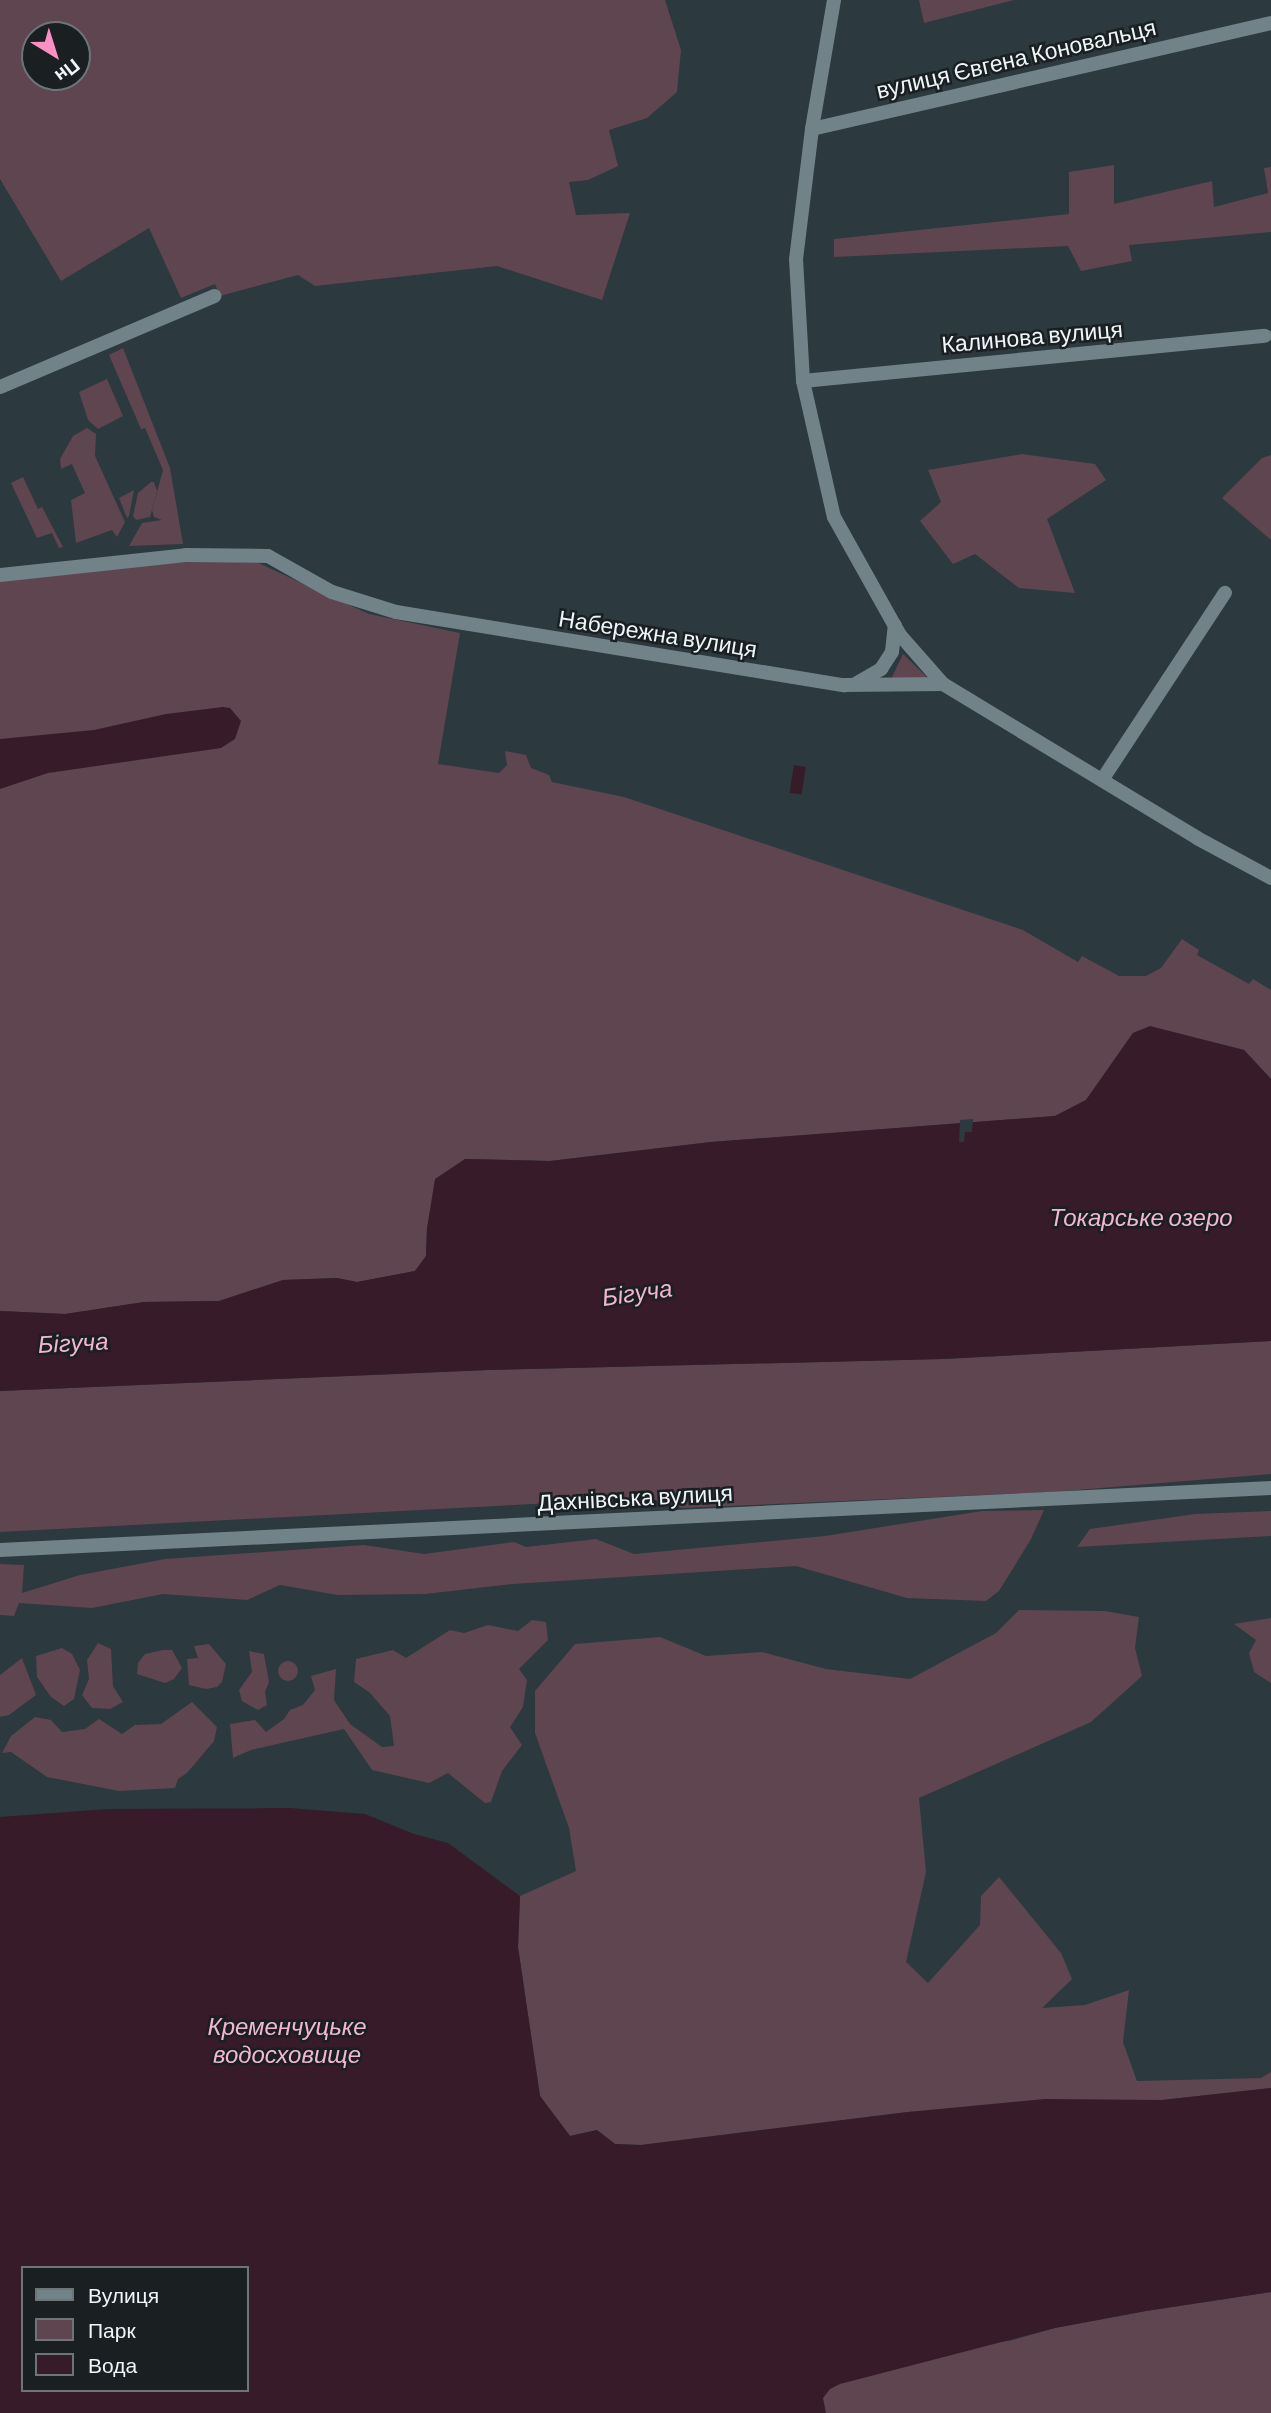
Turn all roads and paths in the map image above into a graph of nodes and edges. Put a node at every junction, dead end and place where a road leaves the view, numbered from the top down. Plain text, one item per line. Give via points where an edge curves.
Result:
1 (834, 0) edge
2 (1271, 23) edge
3 (812, 129) junction
4 (214, 296) dead end
5 (1265, 336) dead end
6 (803, 380) junction
7 (0, 387) edge
8 (0, 575) edge
9 (1225, 593) dead end
10 (895, 625) junction
11 (943, 684) junction
12 (853, 685) junction
13 (1102, 780) junction
14 (1271, 878) edge
15 (1271, 1488) edge
16 (0, 1549) edge

1 - 3 street
2 - 3 street, вулиця Євгена Коновальця
3 - 6 street via 796,259
4 - 7 street
5 - 6 street, Калинова вулиця
6 - 10 street via 834,517
8 - 12 street, Набережна вулиця via 186,555 268,556 332,592 397,612
9 - 13 street
10 - 11 street
10 - 12 street via 892,652 881,670
11 - 12 street, Набережна вулиця
11 - 13 street
13 - 14 street
15 - 16 street, Дахнівська вулиця

